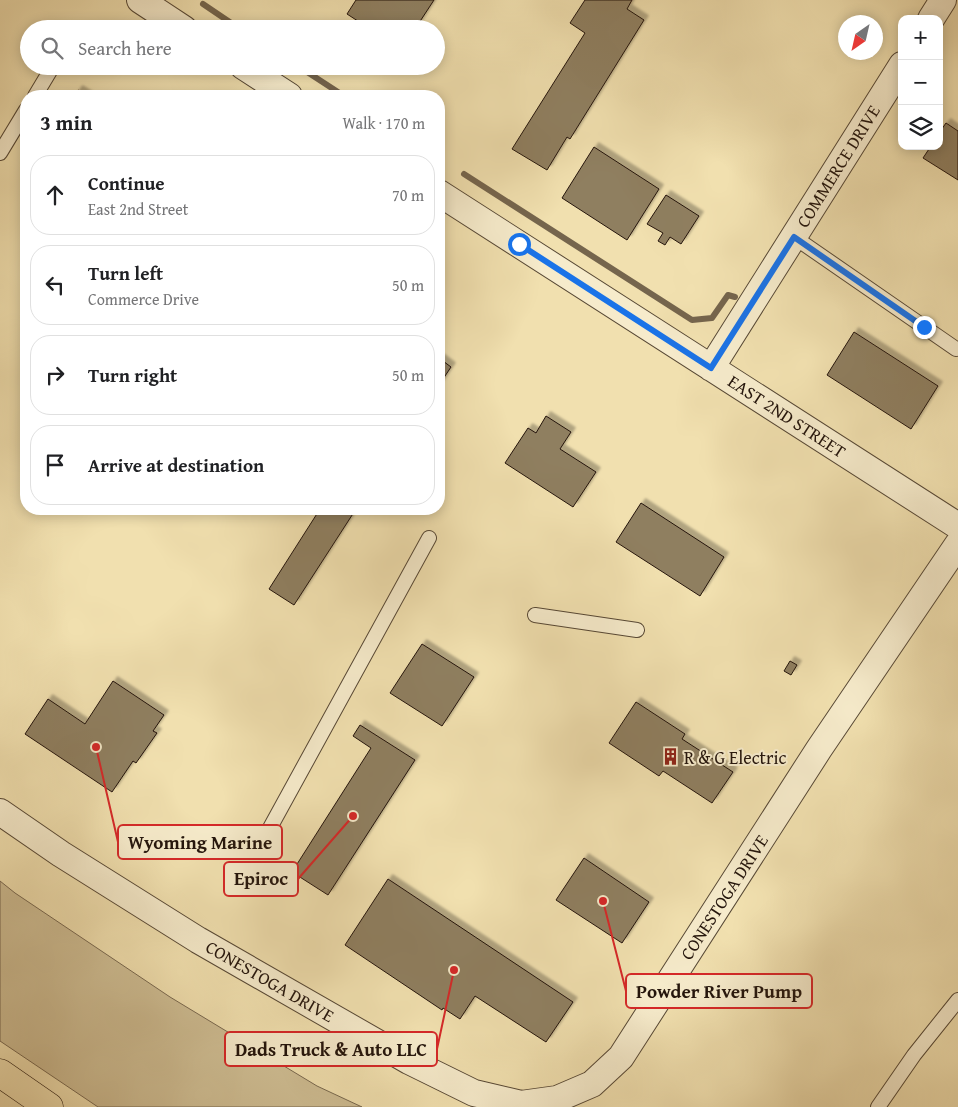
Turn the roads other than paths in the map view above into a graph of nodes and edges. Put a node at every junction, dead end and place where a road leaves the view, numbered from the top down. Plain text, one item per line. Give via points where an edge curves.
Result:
1 (140, 0) edge
2 (943, 0) edge
3 (934, 15) edge
4 (170, 20) edge
5 (898, 71) edge
6 (48, 75) edge
7 (257, 75) edge
8 (39, 90) edge
9 (280, 90) edge
10 (20, 120) edge
11 (0, 153) edge
12 (445, 197) edge
13 (794, 237) junction
14 (956, 349) dead end
15 (711, 368) junction
16 (958, 526) edge
17 (429, 538) dead end
18 (958, 544) edge
19 (535, 615) dead end
20 (636, 630) dead end
21 (0, 812) edge
22 (265, 838) dead end
23 (958, 1000) edge
24 (0, 1073) edge
25 (558, 1103) edge
26 (49, 1107) edge
27 (878, 1107) edge

1 - 4 street
2 - 3 street
5 - 13 street, COMMERCE DRIVE
6 - 8 lane
7 - 9 street
10 - 11 lane
12 - 15 street, EAST 2ND STREET
13 - 14 lane
13 - 15 street, COMMERCE DRIVE
15 - 16 street, EAST 2ND STREET
17 - 22 lane
18 - 25 street, CONESTOGA DRIVE via 819,749 621,1057 592,1084
19 - 20 lane
21 - 25 street, CONESTOGA DRIVE via 198,940 409,1061 474,1093 521,1104
23 - 27 lane
24 - 26 highway

